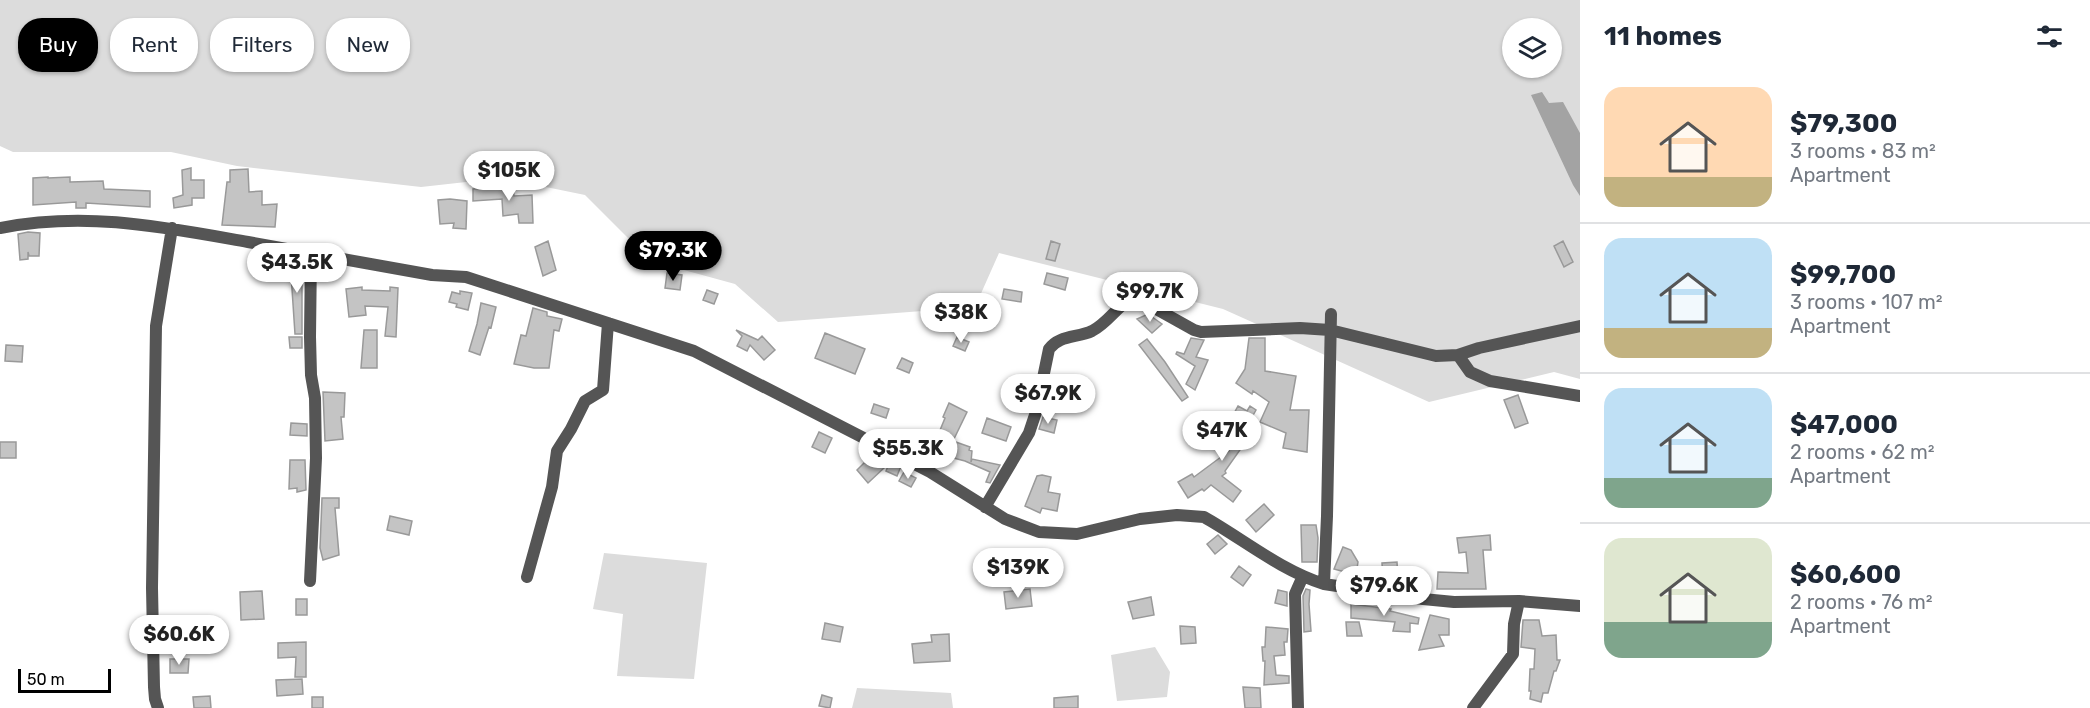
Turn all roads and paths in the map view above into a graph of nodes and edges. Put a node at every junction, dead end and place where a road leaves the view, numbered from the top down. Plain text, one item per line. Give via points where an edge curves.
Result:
1 (0, 228) edge
2 (172, 228) junction
3 (311, 253) junction
4 (1331, 314) dead end
5 (608, 323) junction
6 (1580, 326) edge
7 (1330, 330) junction
8 (1458, 355) junction
9 (1580, 396) edge
10 (985, 507) junction
11 (1303, 576) junction
12 (527, 577) dead end
13 (310, 581) dead end
14 (1324, 584) junction
15 (1519, 601) junction
16 (1580, 606) edge
17 (158, 708) edge
18 (1298, 708) edge
19 (1473, 708) edge

1 - 2 street via 76,219
2 - 3 street
2 - 17 street via 156,326 152,588
3 - 5 street via 466,278
3 - 13 street via 310,337 316,458
4 - 7 street
5 - 10 street via 694,351 930,472
5 - 12 street via 603,390 585,401 557,451 552,487
6 - 8 street
7 - 8 street via 1436,356
7 - 10 street via 1202,332 1132,298 1091,331 1053,343 1029,433
7 - 14 street
8 - 9 street via 1470,372 1490,381
10 - 11 street via 1039,532 1077,534 1140,519 1204,517
11 - 14 street
11 - 18 street via 1295,594
14 - 15 street via 1454,602
15 - 16 street
15 - 19 street via 1513,654

